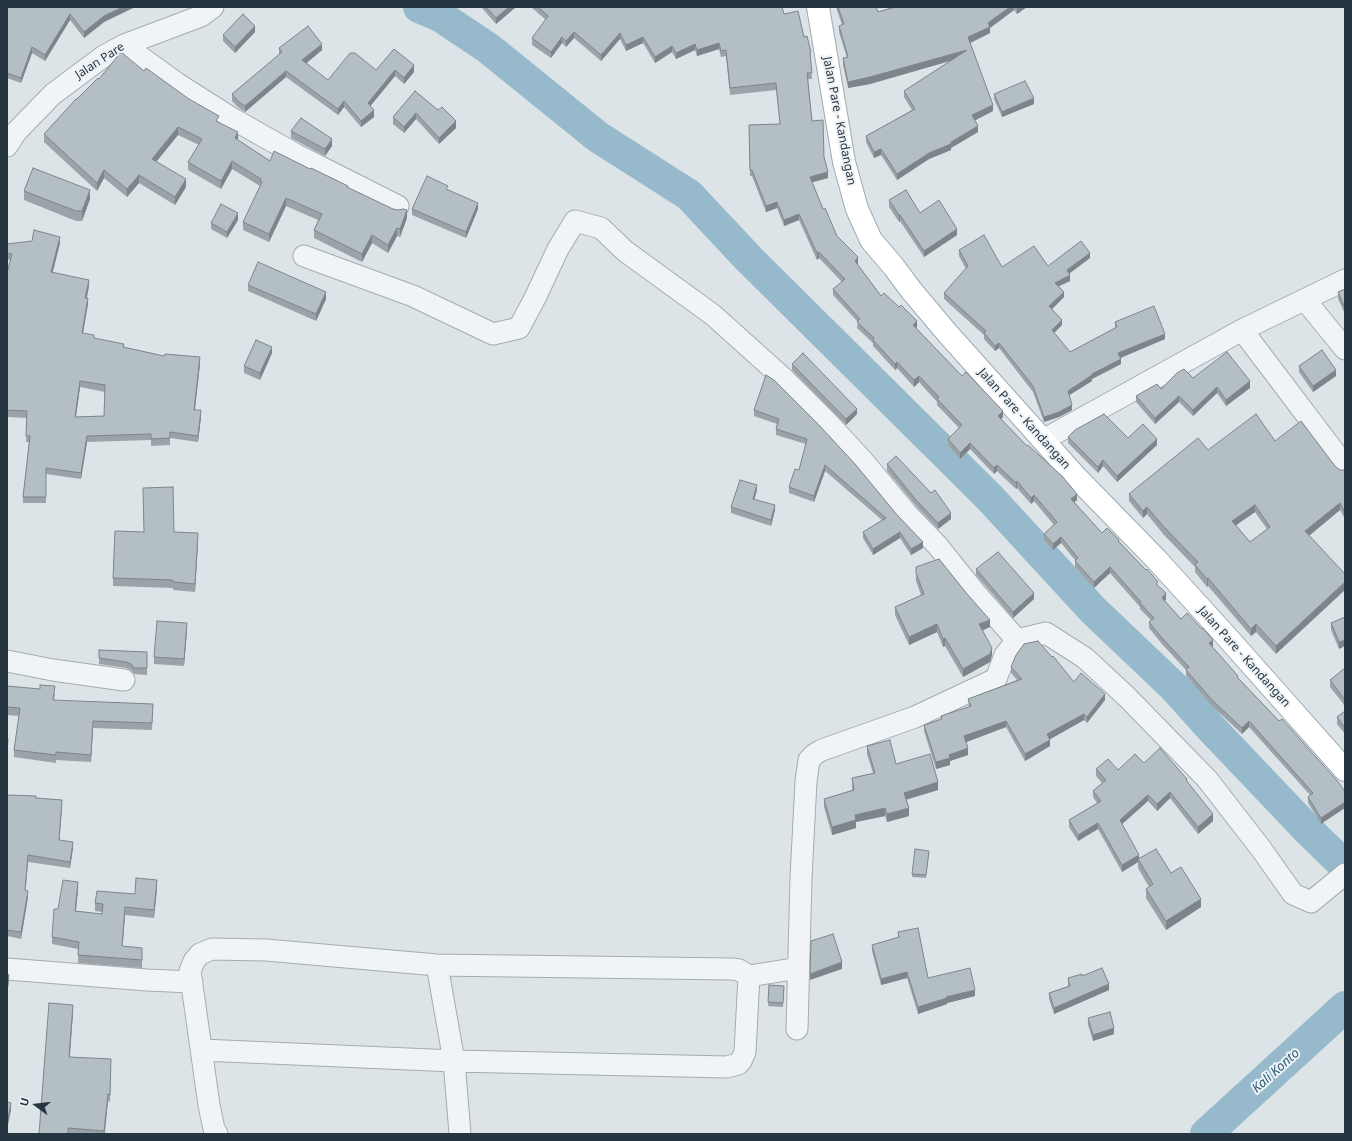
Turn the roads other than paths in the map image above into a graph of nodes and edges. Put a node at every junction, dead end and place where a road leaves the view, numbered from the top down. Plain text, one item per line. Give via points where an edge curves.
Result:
1 (213, 7) edge
2 (818, 7) edge
3 (124, 45) junction
4 (7, 146) edge
5 (398, 206) dead end
6 (304, 256) dead end
7 (1345, 280) edge
8 (1305, 300) junction
9 (1242, 330) junction
10 (1345, 349) edge
11 (1043, 440) junction
12 (1342, 455) edge
13 (1017, 640) junction
14 (7, 661) edge
15 (124, 680) dead end
16 (1342, 759) edge
17 (1345, 874) edge
18 (437, 965) junction
19 (799, 968) junction
20 (7, 969) edge
21 (749, 976) junction
22 (192, 982) junction
23 (797, 1029) dead end
24 (202, 1050) junction
25 (454, 1061) junction
26 (217, 1134) edge
27 (460, 1134) edge

1 - 3 street, Jalan Pare via 201,16
2 - 11 main road, Jalan Pare - Kandangan via 844,162 857,209 871,240 910,290
3 - 4 street, Jalan Pare via 104,56 53,94 16,132
3 - 5 street via 178,84 233,118 295,154
6 - 13 street via 413,296 493,334 519,328 558,249 575,221 601,228 626,251 713,315 788,383 864,462 906,514 937,545
7 - 8 street
8 - 9 street
8 - 10 street
9 - 11 street
9 - 12 street
11 - 16 main road, Jalan Pare - Kandangan
13 - 17 street via 1046,633 1084,658 1127,697 1207,779 1262,850 1292,894 1311,902
13 - 19 street via 1005,655 996,679 915,717 822,750 809,760 801,878
14 - 15 street
18 - 21 street via 732,969
18 - 22 street via 266,950 212,949 200,954 194,961 190,971
18 - 25 street
19 - 21 street
19 - 23 street
20 - 22 street
21 - 25 street via 745,1052 741,1062 734,1066 720,1068
22 - 24 street
24 - 25 street
24 - 26 street via 209,1105
25 - 27 street

